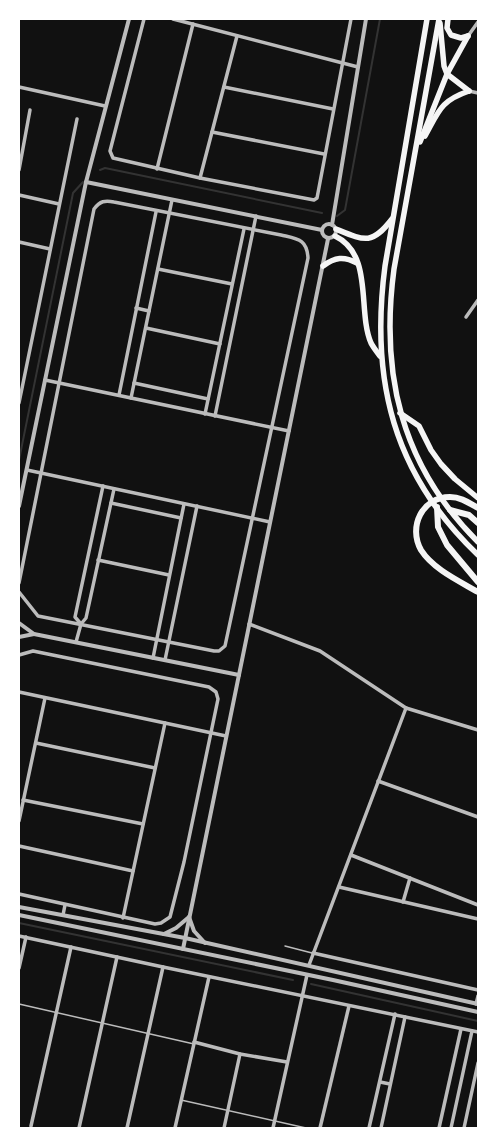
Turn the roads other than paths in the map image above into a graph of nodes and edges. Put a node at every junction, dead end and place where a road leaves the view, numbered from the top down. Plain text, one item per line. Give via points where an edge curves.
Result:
1 (129, 19) edge
2 (144, 19) edge
3 (173, 19) edge
4 (351, 19) edge
5 (366, 19) edge
6 (427, 19) edge
7 (439, 19) edge
8 (448, 19) edge
9 (478, 22) edge
10 (193, 24) junction
11 (237, 36) junction
12 (468, 36) junction
13 (342, 63) junction
14 (358, 67) junction
15 (447, 74) junction
16 (224, 86) junction
17 (19, 87) edge
18 (469, 91) junction
19 (478, 92) edge
20 (105, 106) junction
21 (333, 109) junction
22 (30, 110) dead end
23 (77, 119) dead end
24 (212, 132) junction
25 (324, 154) junction
26 (415, 155) junction
27 (157, 169) junction
28 (19, 170) edge
29 (200, 178) junction
30 (86, 182) junction
31 (19, 195) edge
32 (172, 200) junction
33 (60, 204) junction
34 (156, 212) junction
35 (169, 214) junction
36 (256, 216) junction
37 (393, 218) junction
38 (334, 227) junction
39 (244, 229) junction
40 (253, 230) junction
41 (322, 230) junction
42 (335, 236) junction
43 (328, 238) junction
44 (19, 242) edge
45 (50, 249) junction
46 (358, 263) junction
47 (323, 266) junction
48 (158, 269) junction
49 (232, 284) junction
50 (478, 300) edge
51 (136, 308) junction
52 (149, 311) junction
53 (466, 317) dead end
54 (224, 325) junction
55 (233, 327) junction
56 (146, 328) junction
57 (220, 344) junction
58 (381, 356) junction
59 (45, 380) junction
60 (59, 383) junction
61 (134, 383) junction
62 (119, 395) junction
63 (131, 398) junction
64 (208, 399) junction
65 (19, 403) edge
66 (400, 413) junction
67 (205, 414) junction
68 (215, 416) junction
69 (272, 428) junction
70 (289, 431) junction
71 (26, 470) junction
72 (41, 473) junction
73 (103, 486) junction
74 (114, 489) junction
75 (20, 494) edge
76 (478, 498) edge
77 (111, 503) junction
78 (184, 504) junction
79 (19, 506) edge
80 (197, 506) junction
81 (436, 507) junction
82 (478, 508) edge
83 (450, 510) junction
84 (181, 518) junction
85 (253, 519) junction
86 (270, 522) junction
87 (478, 523) edge
88 (476, 540) edge
89 (478, 555) edge
90 (98, 560) junction
91 (169, 575) junction
92 (478, 582) edge
93 (19, 584) edge
94 (19, 592) edge
95 (478, 592) edge
96 (19, 624) edge
97 (81, 624) junction
98 (249, 624) junction
99 (34, 634) junction
100 (19, 637) edge
101 (157, 639) junction
102 (76, 642) junction
103 (169, 642) junction
104 (19, 655) edge
105 (153, 658) junction
106 (165, 660) junction
107 (239, 675) junction
108 (19, 692) edge
109 (45, 698) junction
110 (406, 708) junction
111 (165, 723) junction
112 (478, 730) edge
113 (211, 733) junction
114 (226, 736) junction
115 (36, 743) junction
116 (155, 768) junction
117 (378, 782) junction
118 (24, 800) junction
119 (478, 817) edge
120 (19, 821) edge
121 (143, 824) junction
122 (19, 846) edge
123 (351, 855) junction
124 (133, 871) junction
125 (410, 878) junction
126 (338, 887) junction
127 (19, 894) edge
128 (403, 902) junction
129 (65, 905) junction
130 (478, 906) edge
131 (19, 908) edge
132 (19, 915) edge
133 (63, 915) junction
134 (189, 916) junction
135 (123, 918) junction
136 (478, 919) edge
137 (163, 935) junction
138 (19, 936) edge
139 (26, 937) junction
140 (185, 938) junction
141 (205, 943) junction
142 (285, 946) dead end
143 (71, 947) junction
144 (183, 949) junction
145 (313, 953) junction
146 (117, 957) junction
147 (309, 965) junction
148 (19, 968) edge
149 (163, 968) junction
150 (307, 975) junction
151 (209, 977) junction
152 (478, 990) edge
153 (302, 996) junction
154 (478, 996) edge
155 (19, 1004) edge
156 (477, 1004) edge
157 (349, 1006) junction
158 (56, 1012) junction
159 (476, 1012) edge
160 (395, 1014) junction
161 (405, 1017) junction
162 (102, 1023) junction
163 (461, 1029) junction
164 (472, 1031) junction
165 (478, 1032) edge
166 (148, 1033) junction
167 (194, 1043) junction
168 (240, 1054) junction
169 (287, 1062) junction
170 (478, 1063) edge
171 (380, 1082) junction
172 (390, 1084) junction
173 (181, 1100) junction
174 (228, 1110) junction
175 (274, 1121) junction
176 (31, 1126) dead end
177 (79, 1128) edge
178 (127, 1128) edge
179 (175, 1128) edge
180 (224, 1128) edge
181 (273, 1128) edge
182 (306, 1128) edge
183 (320, 1128) edge
184 (369, 1128) edge
185 (381, 1128) edge
186 (439, 1128) edge
187 (450, 1128) edge
188 (464, 1128) edge

1 - 20 street
2 - 27 street via 110,151 113,158
3 - 10 street
4 - 13 street
5 - 14 street
6 - 37 highway
7 - 15 highway via 442,57
7 - 26 highway
8 - 12 highway via 447,28 451,35 461,38
9 - 12 street
10 - 11 street
10 - 27 street
11 - 13 street
11 - 16 street
12 - 15 highway
13 - 14 street
13 - 21 street
14 - 38 street
15 - 18 highway
15 - 26 highway
16 - 21 street
16 - 24 street
17 - 20 street
18 - 19 street
18 - 26 highway via 449,99 441,108
20 - 30 street
21 - 25 street
22 - 28 street
23 - 33 street
24 - 25 street
24 - 29 street
25 - 29 street via 317,198 314,200
26 - 66 highway via 394,269 390,308 392,376
27 - 29 street
30 - 32 street
30 - 59 street
31 - 33 street
32 - 35 street
32 - 36 street
33 - 45 street
34 - 35 street
34 - 51 street
34 - 60 street via 105,201 94,209
35 - 39 street
35 - 48 street
36 - 40 street
36 - 41 street
37 - 38 highway via 383,231 370,238 362,238
37 - 58 highway via 382,288
38 - 41 street via 326,225
38 - 42 street
39 - 40 street
39 - 49 street
40 - 55 street
40 - 69 street via 299,240 308,250
41 - 43 street
42 - 43 street
42 - 46 highway via 345,240
43 - 47 street
44 - 45 street
45 - 65 street
46 - 47 highway via 336,258
46 - 58 highway via 366,324 372,344
47 - 70 street
48 - 49 street
48 - 52 street
49 - 54 street
50 - 53 street
51 - 52 street
51 - 62 street
52 - 56 street
54 - 55 street
54 - 57 street
55 - 68 street
56 - 57 street
56 - 61 street
57 - 64 street
58 - 81 highway via 385,390 396,433 418,481
59 - 60 street
59 - 71 street
60 - 62 street
60 - 72 street
61 - 63 street
61 - 64 street
62 - 63 street
63 - 67 street
64 - 67 street
66 - 76 highway via 419,426 441,464
66 - 83 highway via 421,465
67 - 68 street
68 - 69 street
69 - 70 street
69 - 85 street
70 - 86 street
71 - 72 street
71 - 75 street
72 - 73 street
72 - 93 street
73 - 74 street
73 - 97 street via 75,617
74 - 77 street
74 - 78 street
75 - 79 street
77 - 84 street
77 - 90 street
78 - 80 street
78 - 84 street
80 - 85 street
80 - 103 street
81 - 89 highway
81 - 92 highway via 438,528 447,545
82 - 95 highway via 466,500 457,498 449,497 431,502 419,515 416,533 421,550 427,558
83 - 87 highway via 469,515
83 - 88 highway
84 - 91 street
85 - 86 street
85 - 103 street via 227,643 223,649 214,651
86 - 98 street
90 - 91 street
90 - 97 street via 86,618
91 - 101 street
94 - 97 street via 38,616
96 - 99 street
97 - 101 street
97 - 102 street
98 - 107 street
98 - 110 street via 320,651
99 - 100 street
99 - 102 street
101 - 103 street
101 - 105 street
102 - 105 street
103 - 106 street
104 - 113 street via 33,650 209,687 216,692 218,699
105 - 106 street
106 - 107 street
107 - 114 street
108 - 109 street
109 - 111 street
109 - 115 street
110 - 112 street
110 - 117 street
111 - 113 street
111 - 116 street
113 - 114 street
113 - 135 street via 172,913 166,920 155,924
114 - 134 street
115 - 116 street
115 - 118 street
116 - 121 street
117 - 119 street
117 - 123 street
118 - 120 street
118 - 121 street
121 - 124 street
122 - 124 street
123 - 125 street
123 - 126 street
124 - 135 street
125 - 128 street
125 - 130 street
126 - 128 street
126 - 145 street
127 - 129 street
128 - 136 street
129 - 133 street
129 - 135 street
131 - 133 street
132 - 144 street
133 - 137 street
134 - 137 street via 176,928
134 - 140 street
134 - 141 street via 194,931
137 - 140 street
138 - 139 street
139 - 143 street
139 - 148 street
140 - 141 street
140 - 144 street
141 - 147 street
142 - 145 lane
143 - 146 street
143 - 158 street
144 - 150 street
145 - 147 street
145 - 152 street
146 - 149 street
146 - 162 street
147 - 156 street
149 - 151 street
149 - 166 street
150 - 153 street
150 - 159 street
151 - 153 street
151 - 167 street
153 - 157 street
153 - 169 street
154 - 156 street
155 - 158 lane
157 - 160 street
157 - 183 street
158 - 162 lane
158 - 176 street
160 - 161 street
160 - 171 street
161 - 163 street
161 - 172 street
162 - 166 lane
162 - 177 street
163 - 164 street
163 - 186 street
164 - 165 street
164 - 187 street
166 - 167 lane
166 - 178 street
167 - 168 street
167 - 173 street
168 - 169 street
168 - 174 street
169 - 175 street
170 - 188 street
171 - 172 street
171 - 184 street
172 - 185 street
173 - 174 lane
173 - 179 street
174 - 175 lane
174 - 180 street
175 - 181 street
175 - 182 lane

